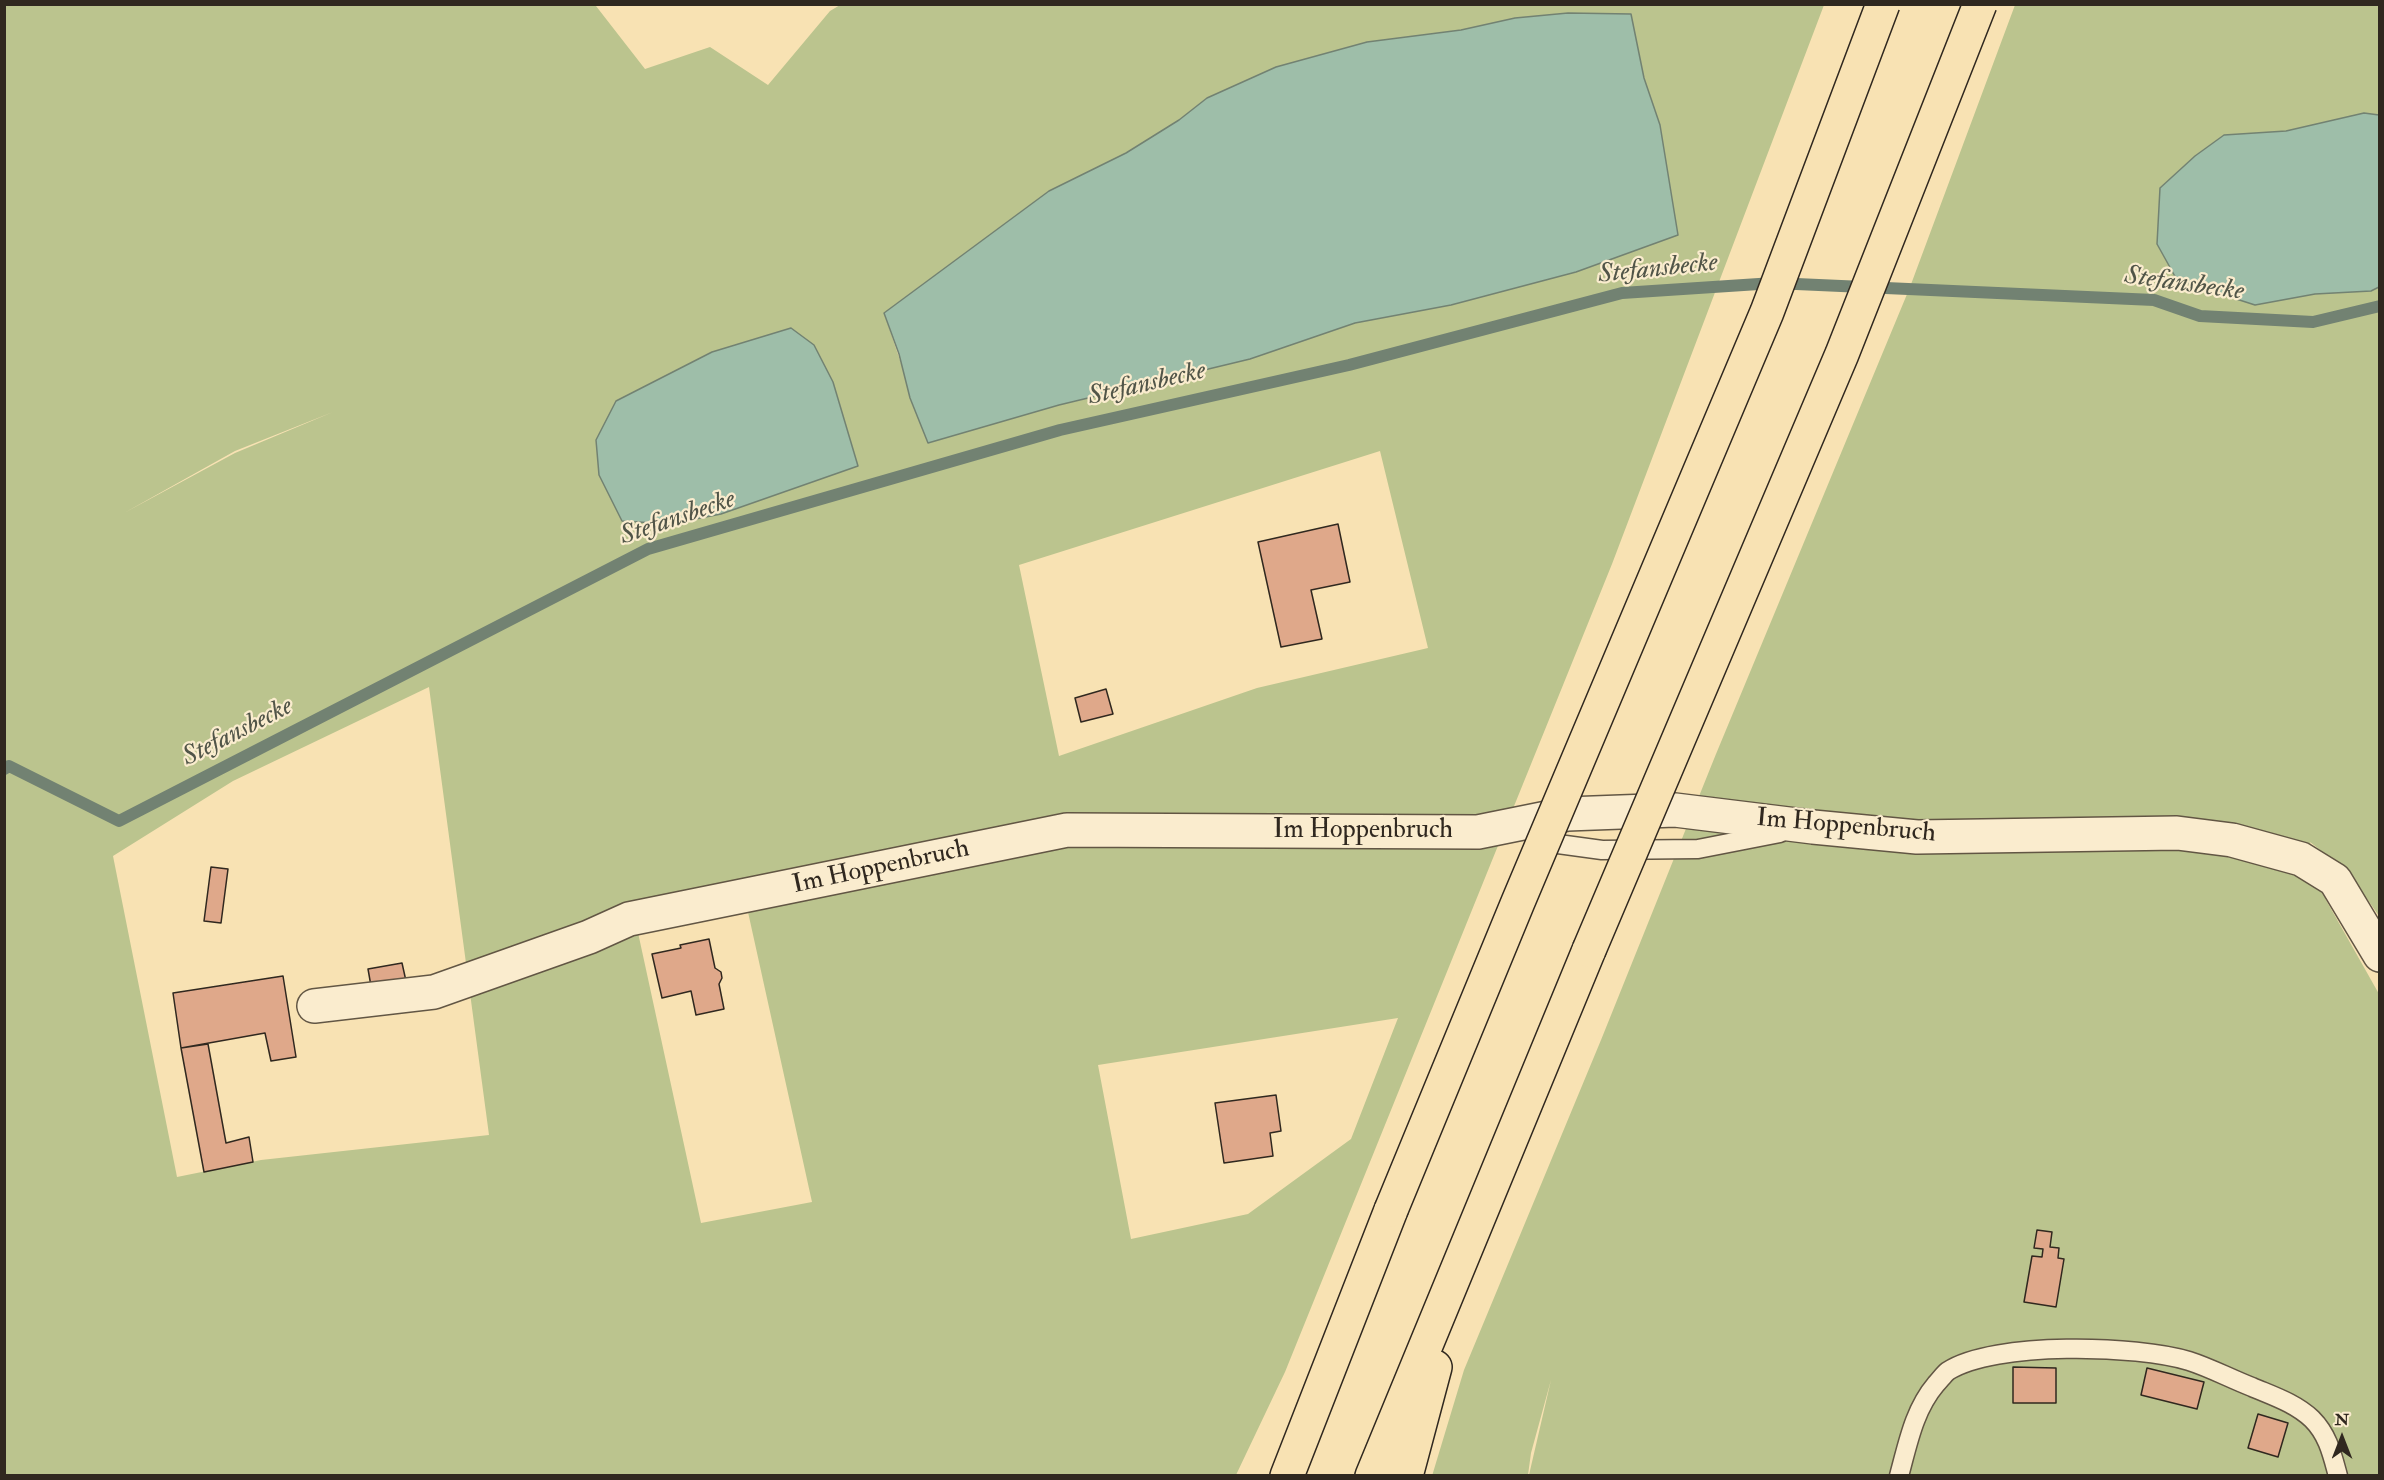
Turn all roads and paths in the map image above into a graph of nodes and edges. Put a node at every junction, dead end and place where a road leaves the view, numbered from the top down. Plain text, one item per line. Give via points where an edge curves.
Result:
1 (1883, 4) edge
2 (1980, 4) edge
3 (2379, 955) edge
4 (315, 1006) dead end
5 (1468, 1239) junction
6 (1287, 1476) edge
7 (1372, 1476) edge
8 (1406, 1476) edge
9 (1899, 1476) edge
10 (2338, 1476) edge

1 - 6 highway, bridge via 1767,312 1522,891
2 - 5 highway, bridge via 1842,354
3 - 4 street, Im Hoppenbruch via 2335,880 2301,859 2232,840 2176,833 1917,837 1675,810 1567,814 1478,832 1067,830 629,919 434,992
5 - 7 highway
5 - 8 highway
9 - 10 lane via 1924,1399 1947,1371 1977,1358 2026,1351 2106,1348 2188,1361 2295,1406 2329,1441

